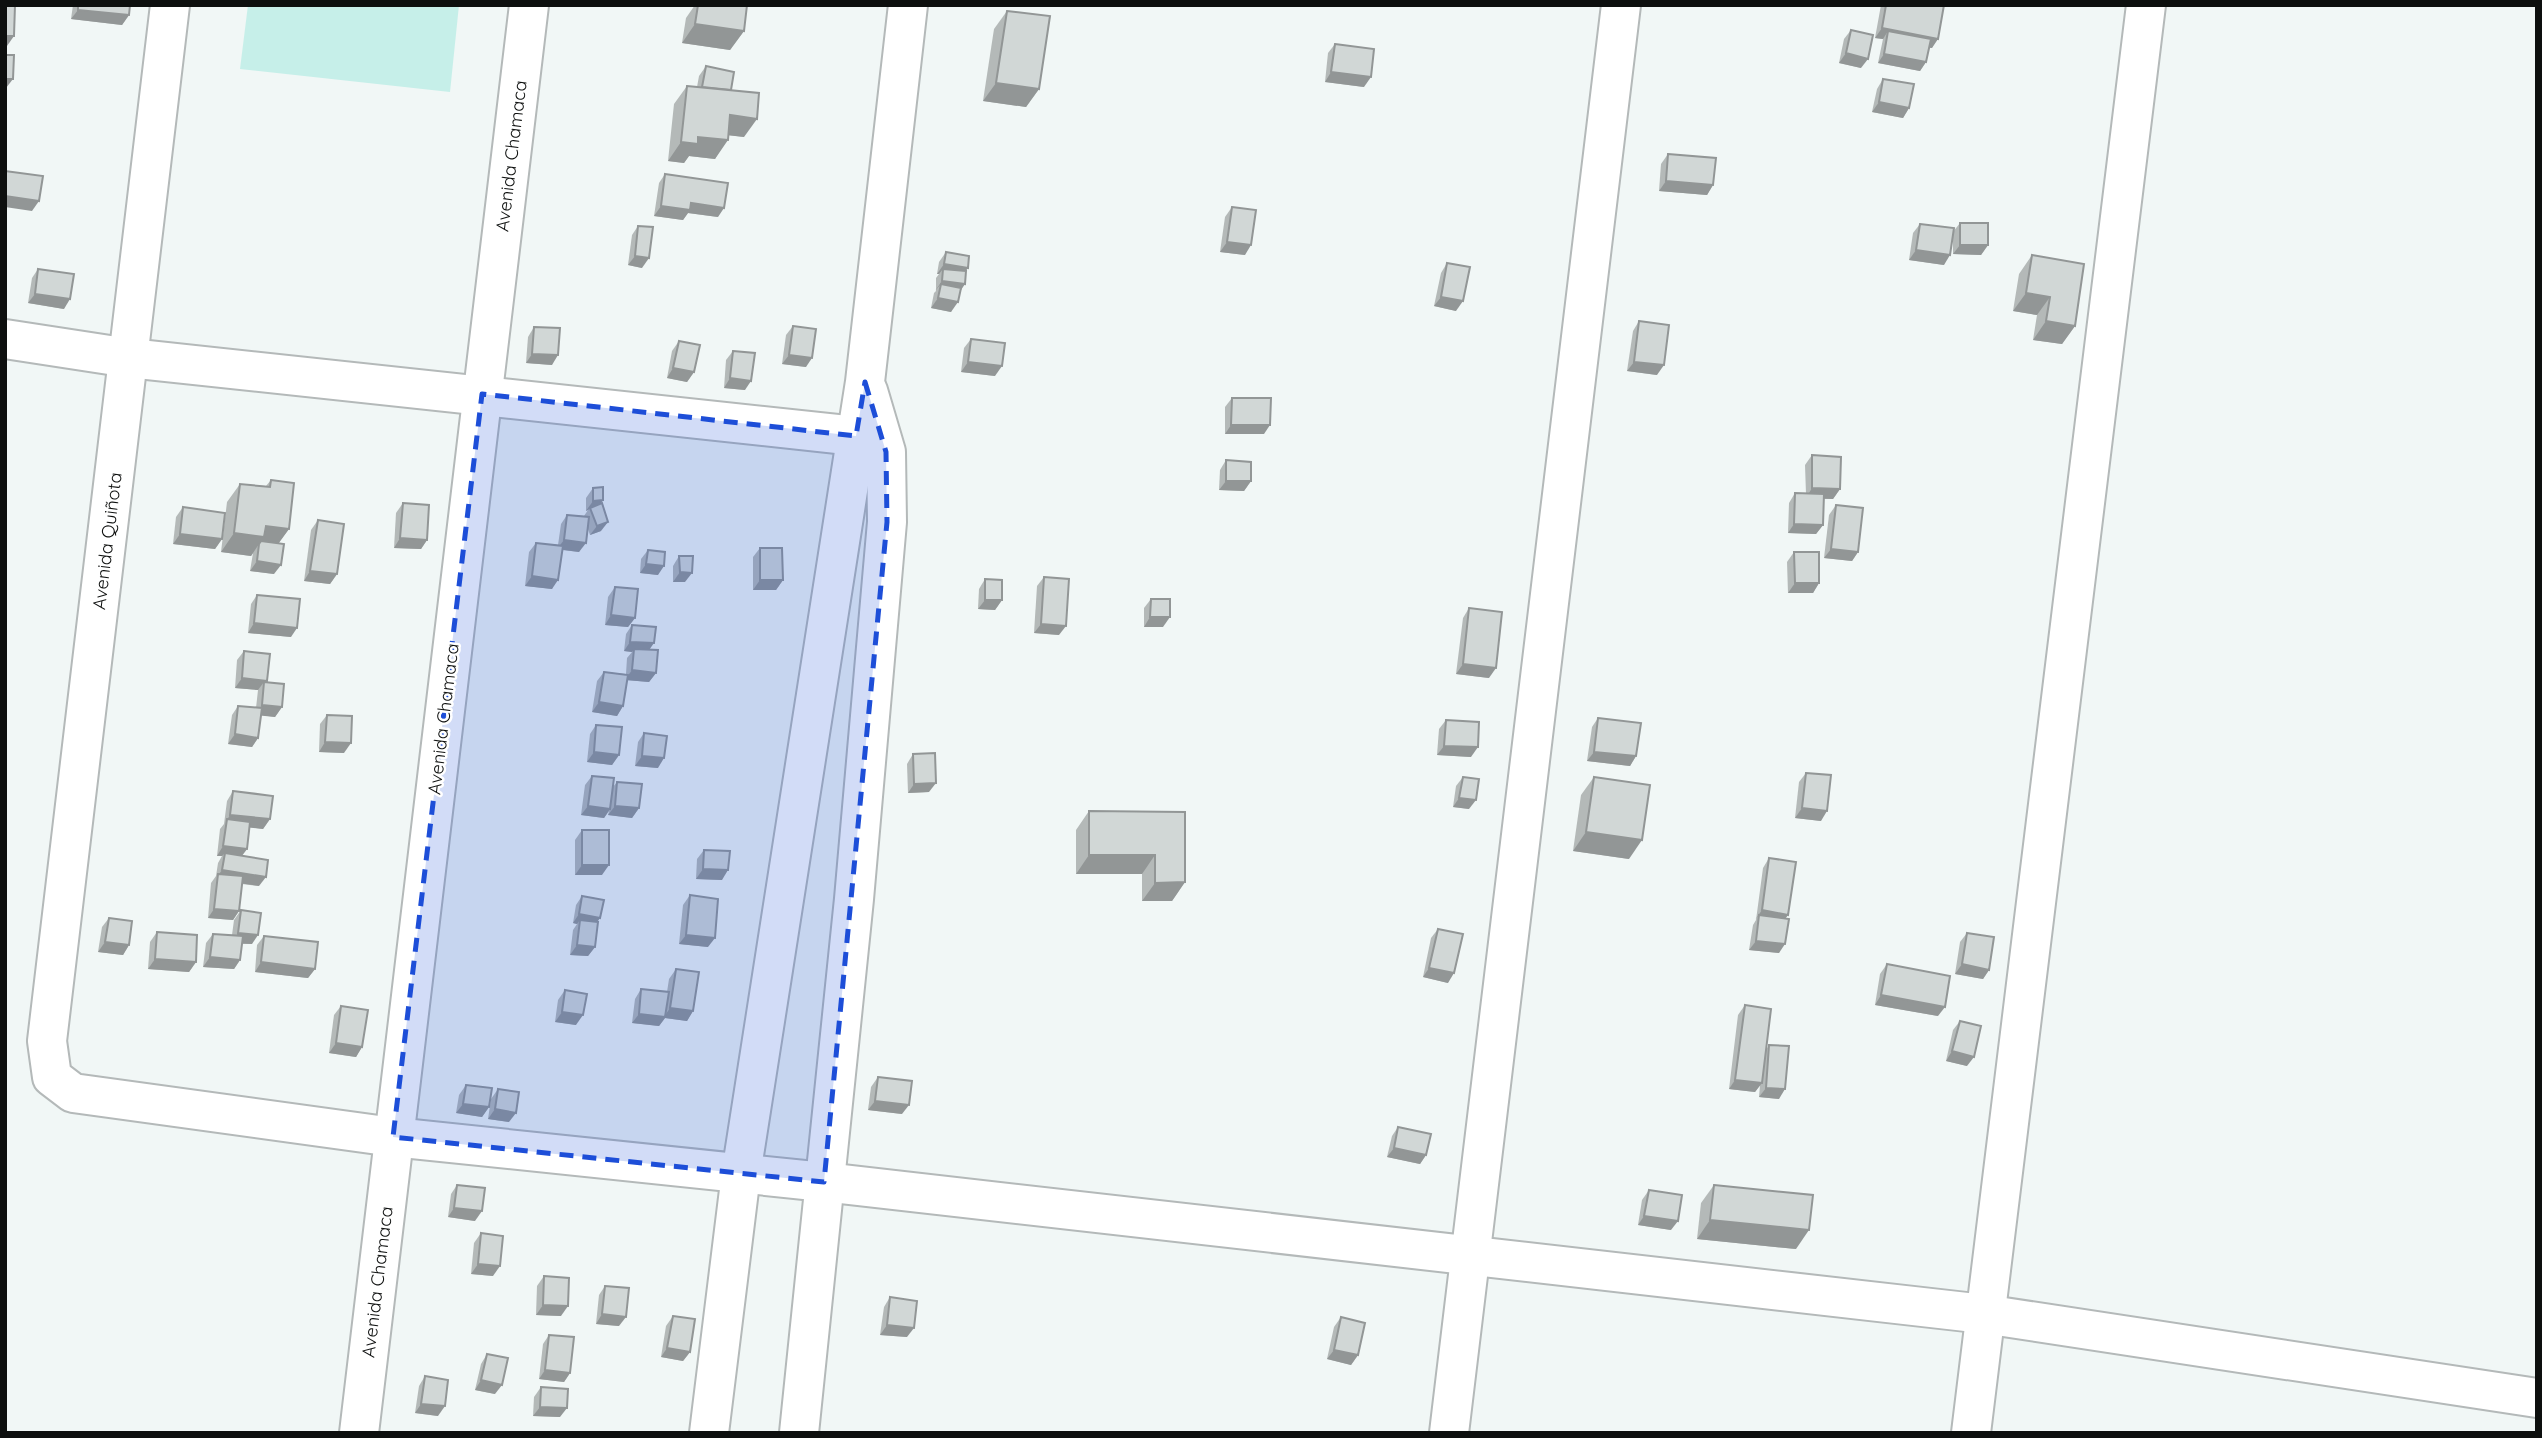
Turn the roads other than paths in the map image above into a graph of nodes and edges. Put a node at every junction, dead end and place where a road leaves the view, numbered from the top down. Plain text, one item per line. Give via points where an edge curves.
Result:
1 (170, 5) edge
2 (529, 5) edge
3 (908, 5) edge
4 (1621, 5) edge
5 (2146, 5) edge
6 (5, 340) edge
7 (130, 358) junction
8 (865, 382) junction
9 (482, 394) junction
10 (856, 436) junction
11 (393, 1137) junction
12 (741, 1174) junction
13 (824, 1182) junction
14 (1471, 1255) junction
15 (1984, 1314) junction
16 (2537, 1398) edge
17 (359, 1433) edge
18 (709, 1433) edge
19 (799, 1433) edge
20 (1450, 1433) edge
21 (1971, 1433) edge

1 - 7 street, Avenida Quiñota
2 - 9 street, Avenida Chamaca
3 - 8 street
4 - 14 street
5 - 15 street
6 - 7 street
7 - 9 street
7 - 11 street, Avenida Quiñota via 47,1041 52,1077 73,1093
8 - 10 street
8 - 13 street via 886,452 887,522
9 - 10 street
9 - 11 street, Avenida Chamaca
10 - 12 street
11 - 12 street
11 - 17 street, Avenida Chamaca
12 - 13 street
12 - 18 street
13 - 14 street
13 - 19 street
14 - 15 street
14 - 20 street
15 - 16 street
15 - 21 street

